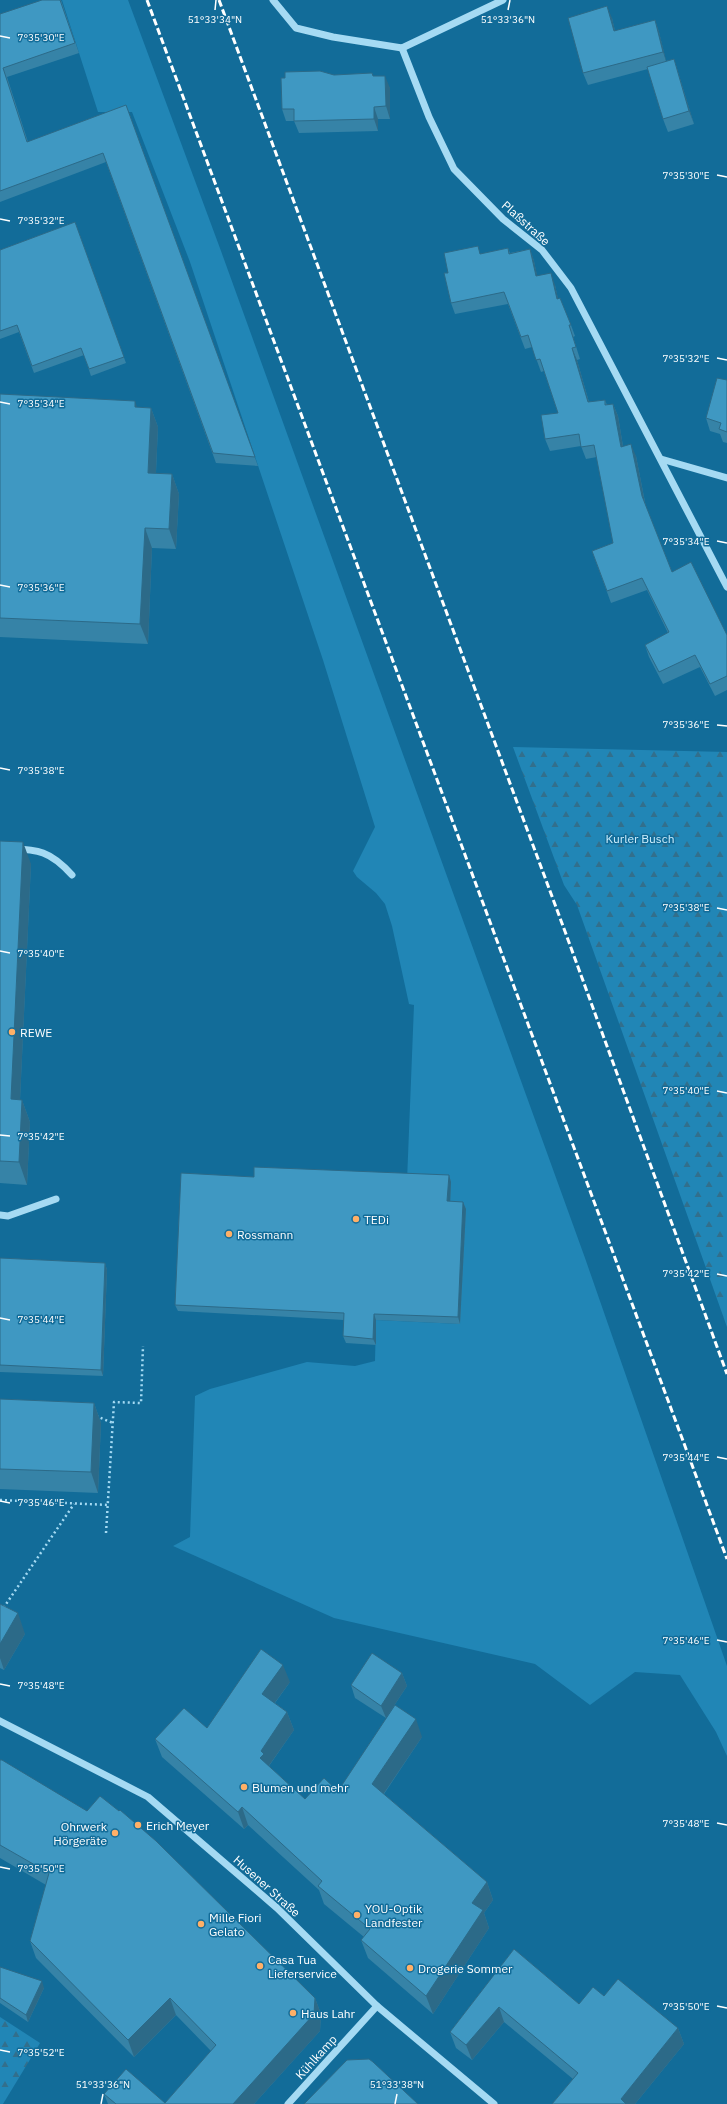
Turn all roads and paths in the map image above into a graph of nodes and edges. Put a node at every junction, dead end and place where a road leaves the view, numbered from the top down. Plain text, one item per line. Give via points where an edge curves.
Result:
1 (273, 0) edge
2 (503, 0) edge
3 (402, 48) junction
4 (661, 459) junction
5 (727, 478) edge
6 (727, 587) edge
7 (0, 848) edge
8 (72, 874) dead end
9 (56, 1199) dead end
10 (0, 1216) edge
11 (143, 1346) dead end
12 (96, 1416) dead end
13 (113, 1423) junction
14 (0, 1500) edge
15 (74, 1504) junction
16 (109, 1505) junction
17 (106, 1533) dead end
18 (0, 1608) edge
19 (0, 1722) edge
20 (377, 2006) junction
21 (288, 2104) edge
22 (494, 2104) edge

1 - 3 street via 296,28 340,39
2 - 3 street
3 - 4 street, Plaßstraße via 429,117 454,168 503,219 542,250 571,288
4 - 5 street
4 - 6 street, Plaßstraße
7 - 8 street via 40,850 60,862
9 - 10 street via 8,1216
11 - 13 path via 141,1403 114,1402
12 - 13 path
13 - 16 path
14 - 15 path
15 - 16 path
15 - 18 path via 2,1610
16 - 17 path
19 - 20 street, Husener Straße via 148,1797 277,1908
20 - 21 street, Kühlkamp
20 - 22 street, Husener Straße

